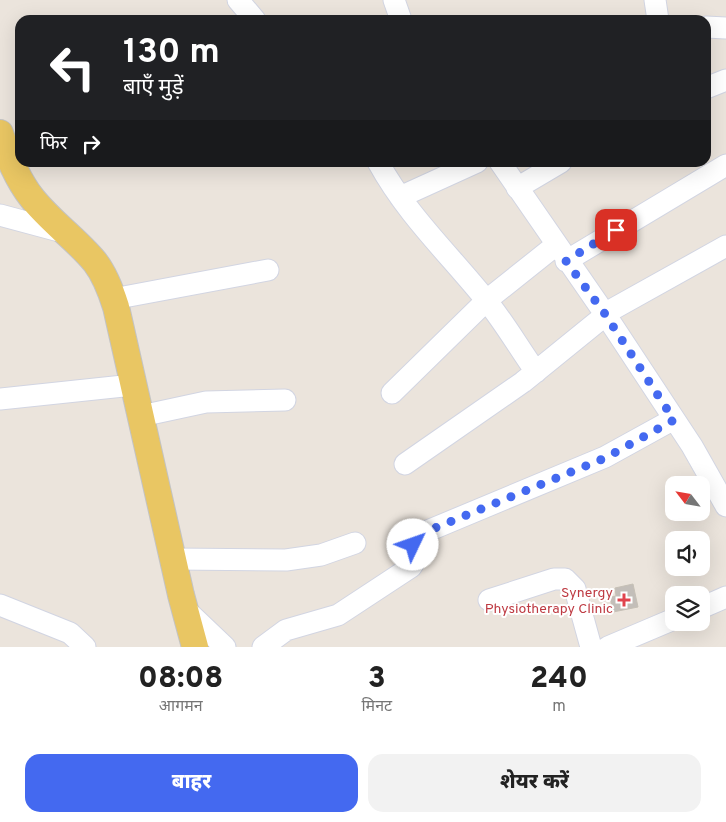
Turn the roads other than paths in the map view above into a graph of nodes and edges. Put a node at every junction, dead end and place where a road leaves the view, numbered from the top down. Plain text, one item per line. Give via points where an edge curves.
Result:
1 (238, 0) edge
2 (655, 0) edge
3 (250, 15) edge
4 (657, 15) edge
5 (711, 27) edge
6 (726, 28) edge
7 (726, 80) edge
8 (711, 86) edge
9 (0, 133) edge
10 (726, 165) edge
11 (381, 167) edge
12 (466, 167) edge
13 (503, 167) edge
14 (553, 167) edge
15 (517, 188) junction
16 (400, 197) junction
17 (0, 215) edge
18 (63, 232) junction
19 (726, 246) edge
20 (570, 253) junction
21 (268, 270) dead end
22 (113, 299) junction
23 (487, 300) junction
24 (614, 309) junction
25 (536, 372) junction
26 (133, 385) junction
27 (392, 393) dead end
28 (0, 400) edge
29 (285, 400) dead end
30 (141, 416) junction
31 (674, 420) junction
32 (405, 464) dead end
33 (726, 506) edge
34 (355, 543) dead end
35 (173, 559) junction
36 (726, 597) edge
37 (489, 600) dead end
38 (710, 604) edge
39 (0, 605) edge
40 (184, 608) junction
41 (665, 623) edge
42 (85, 647) edge
43 (195, 647) edge
44 (225, 647) edge
45 (263, 647) edge
46 (591, 647) edge
47 (608, 647) edge

1 - 3 street
2 - 4 street
5 - 6 street
7 - 8 street
9 - 18 main road via 18,177
10 - 20 street
11 - 16 street
12 - 16 street
13 - 15 street
14 - 15 street
15 - 20 street
16 - 23 street via 438,246
17 - 18 street
18 - 22 main road via 95,262
19 - 24 street
20 - 23 street
20 - 24 street
21 - 22 street
22 - 26 main road
23 - 25 street
23 - 27 street
24 - 25 street
24 - 31 street
25 - 32 street
26 - 28 street
26 - 30 main road
29 - 30 street via 206,402
30 - 35 main road
31 - 33 street
31 - 45 street via 605,458 418,535 412,540 417,557 412,567 338,615 286,630
34 - 35 street via 321,555 286,560
35 - 40 main road
36 - 38 street
37 - 46 street via 554,579 565,579 575,589
39 - 42 street via 70,633
40 - 43 main road
40 - 44 street
41 - 47 street

